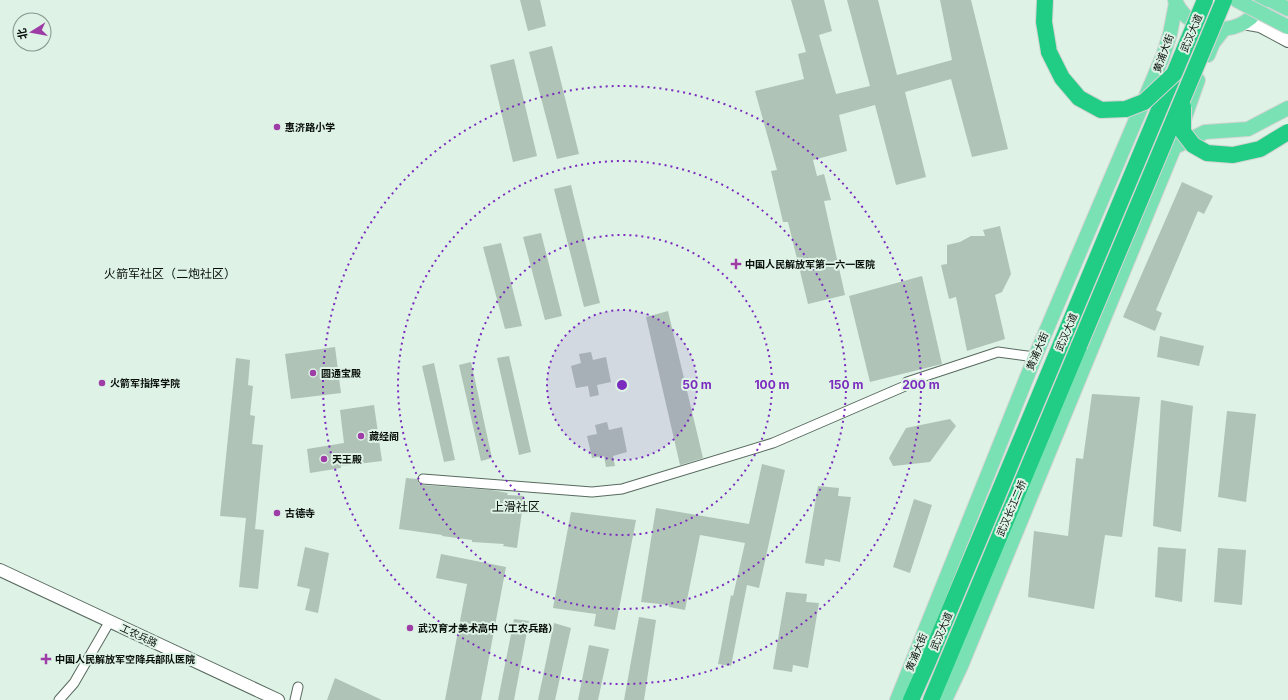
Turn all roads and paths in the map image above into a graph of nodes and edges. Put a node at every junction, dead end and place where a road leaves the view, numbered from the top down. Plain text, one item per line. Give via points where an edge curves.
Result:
1 (1045, 0) edge
2 (1205, 0) edge
3 (1224, 0) edge
4 (1236, 0) edge
5 (1262, 0) edge
6 (1270, 0) edge
7 (1176, 2) edge
8 (1288, 9) edge
9 (1243, 23) junction
10 (1288, 27) edge
11 (1224, 29) junction
12 (1288, 41) edge
13 (1174, 74) junction
14 (1185, 94) junction
15 (1288, 108) edge
16 (1288, 132) edge
17 (1174, 148) junction
18 (1079, 346) joint
19 (1035, 357) junction
20 (423, 479) dead end
21 (0, 570) edge
22 (0, 576) edge
23 (107, 626) junction
24 (944, 671) junction
25 (298, 687) dead end
26 (59, 700) edge
27 (264, 700) edge
28 (278, 700) edge
29 (295, 700) edge
30 (898, 700) edge
31 (911, 700) edge
32 (931, 700) edge
33 (934, 700) edge
34 (945, 700) edge

1 - 13 highway, bridge via 1044,22 1049,52 1062,78 1079,98 1101,110 1126,109 1144,102
2 - 13 highway, 武汉大道, bridge
3 - 14 highway, 武汉大道, bridge
4 - 10 main road, bridge
5 - 9 main road via 1253,15
6 - 8 main road
7 - 11 main road via 1185,15 1196,24 1210,29
7 - 19 main road, 黄浦大街 via 1163,56
9 - 11 main road
9 - 12 street via 1260,26
11 - 17 main road via 1213,43
13 - 31 highway, 武汉大道
14 - 16 highway, bridge via 1183,132 1193,145 1207,153 1232,155 1260,149
14 - 18 highway, 武汉大道, bridge
15 - 17 main road via 1248,129 1205,132
17 - 34 main road
18 - 24 highway, 武汉长江二桥
19 - 20 street via 998,352 907,382 905,386 773,443 622,489 592,492
19 - 30 main road, 黄浦大街
21 - 28 street, 工农兵路
22 - 23 street, 工农兵路
23 - 26 street via 74,683
23 - 27 street, 工农兵路
24 - 32 highway
24 - 33 highway
25 - 29 street

